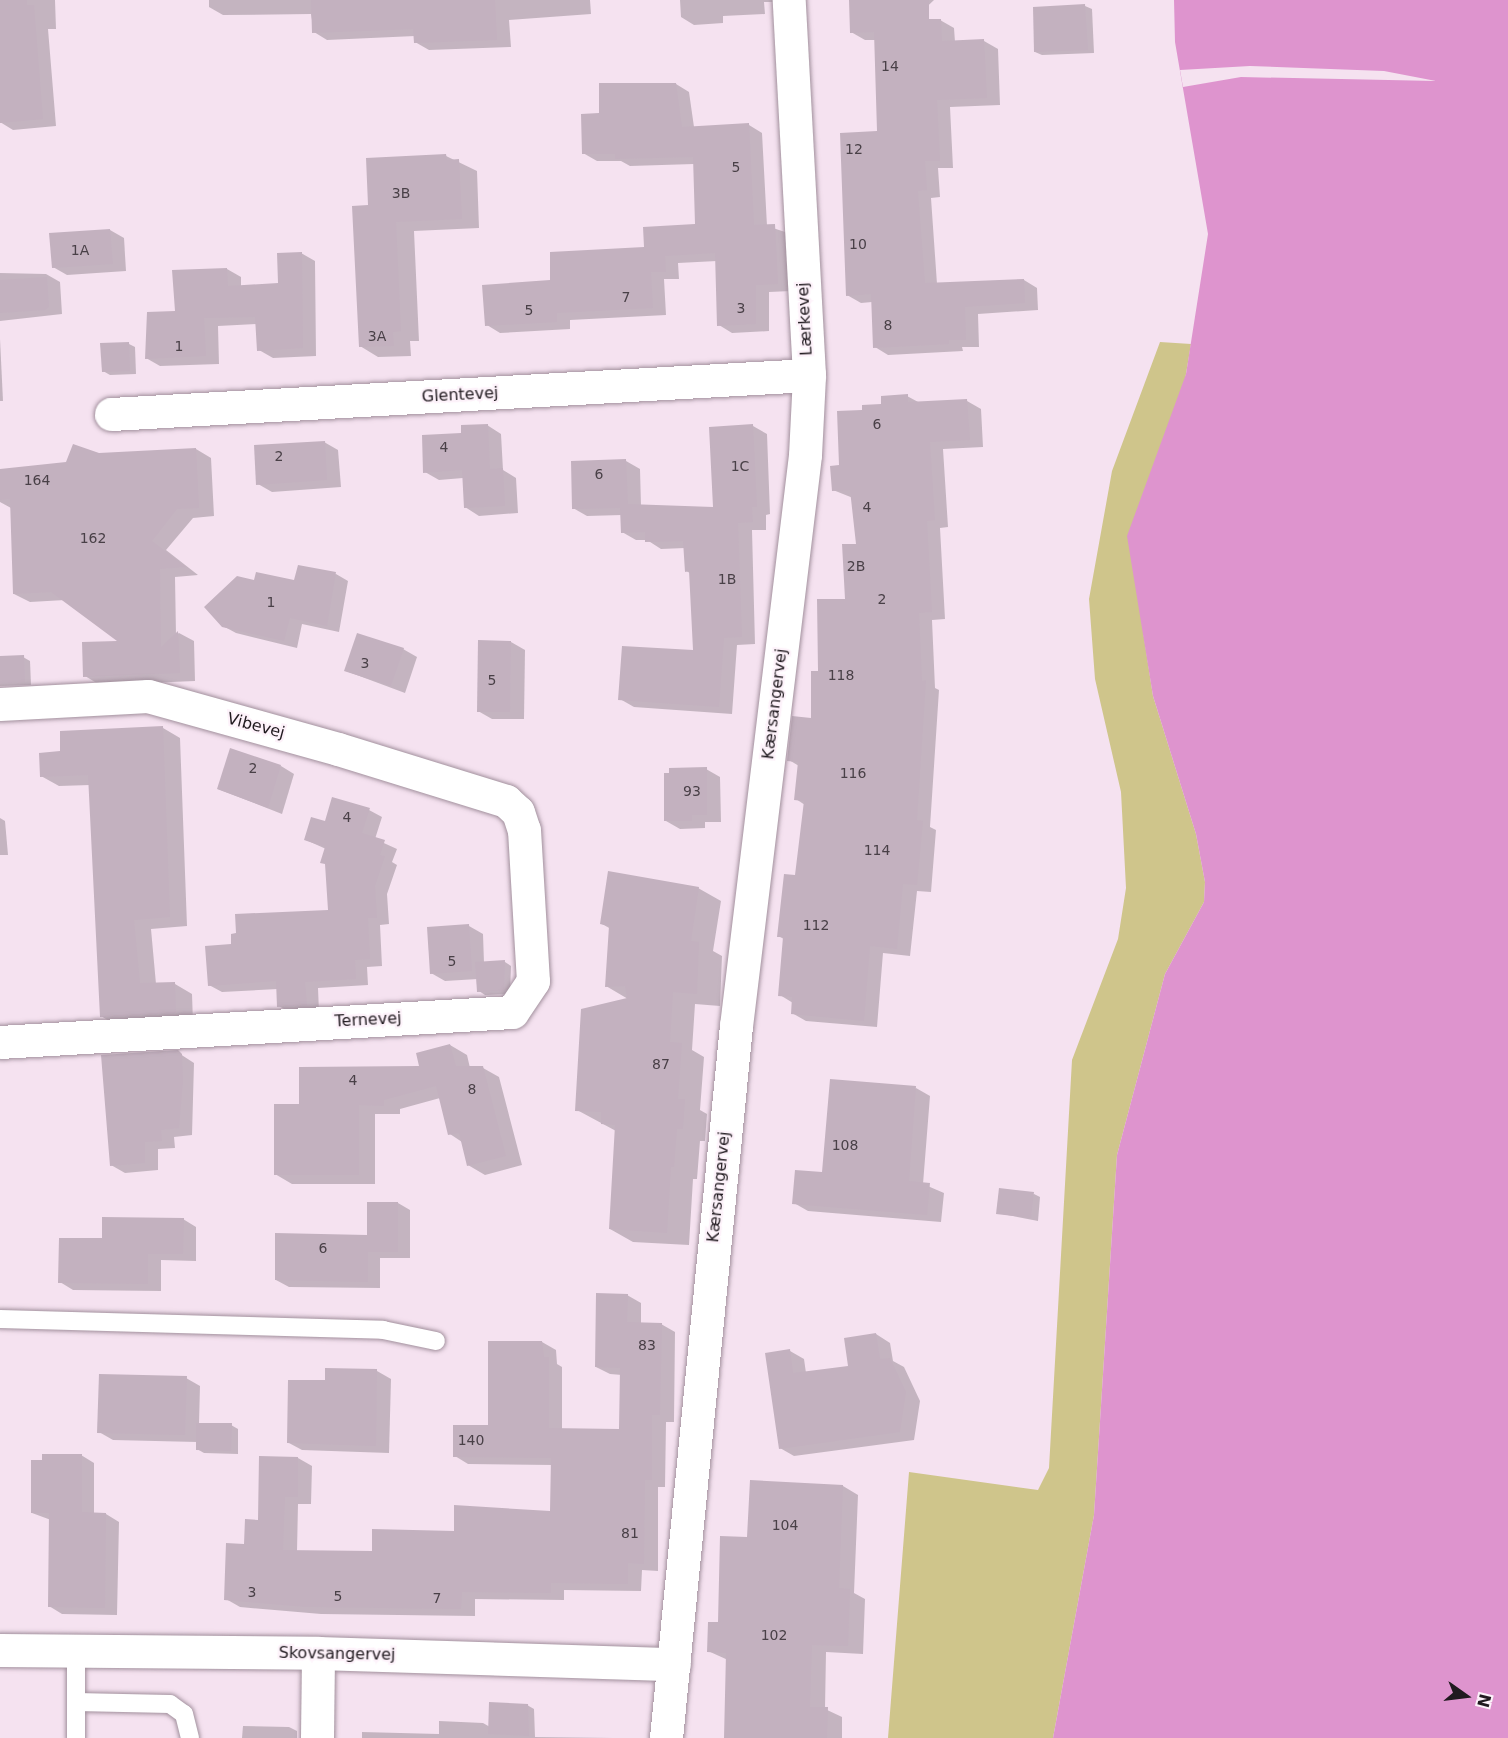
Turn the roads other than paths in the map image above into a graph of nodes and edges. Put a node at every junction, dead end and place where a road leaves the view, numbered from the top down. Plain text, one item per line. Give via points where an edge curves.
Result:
1 (789, 0) edge
2 (808, 375) junction
3 (111, 414) dead end
4 (783, 636) joint
5 (0, 704) edge
6 (506, 801) joint
7 (0, 1042) edge
8 (0, 1319) edge
9 (436, 1341) dead end
10 (0, 1650) edge
11 (76, 1650) junction
12 (318, 1653) junction
13 (674, 1664) junction
14 (76, 1702) junction
15 (76, 1738) edge
16 (190, 1738) edge
17 (317, 1738) edge
18 (666, 1738) edge

1 - 2 street, Lærkevej
2 - 3 street, Glentevej
2 - 4 street, Lærkevej via 805,455
4 - 13 street, Kærsangervej via 721,1167
5 - 6 street, Vibevej via 148,696 338,748
6 - 7 street, Ternevej via 518,812 524,830 533,981 512,1012
8 - 9 lane via 383,1330
10 - 11 street, Skovsangervej
11 - 12 street, Skovsangervej
11 - 14 lane
12 - 13 street, Skovsangervej
12 - 17 street
13 - 18 street, Kærsangervej
14 - 15 lane
14 - 16 lane via 170,1704 184,1714

